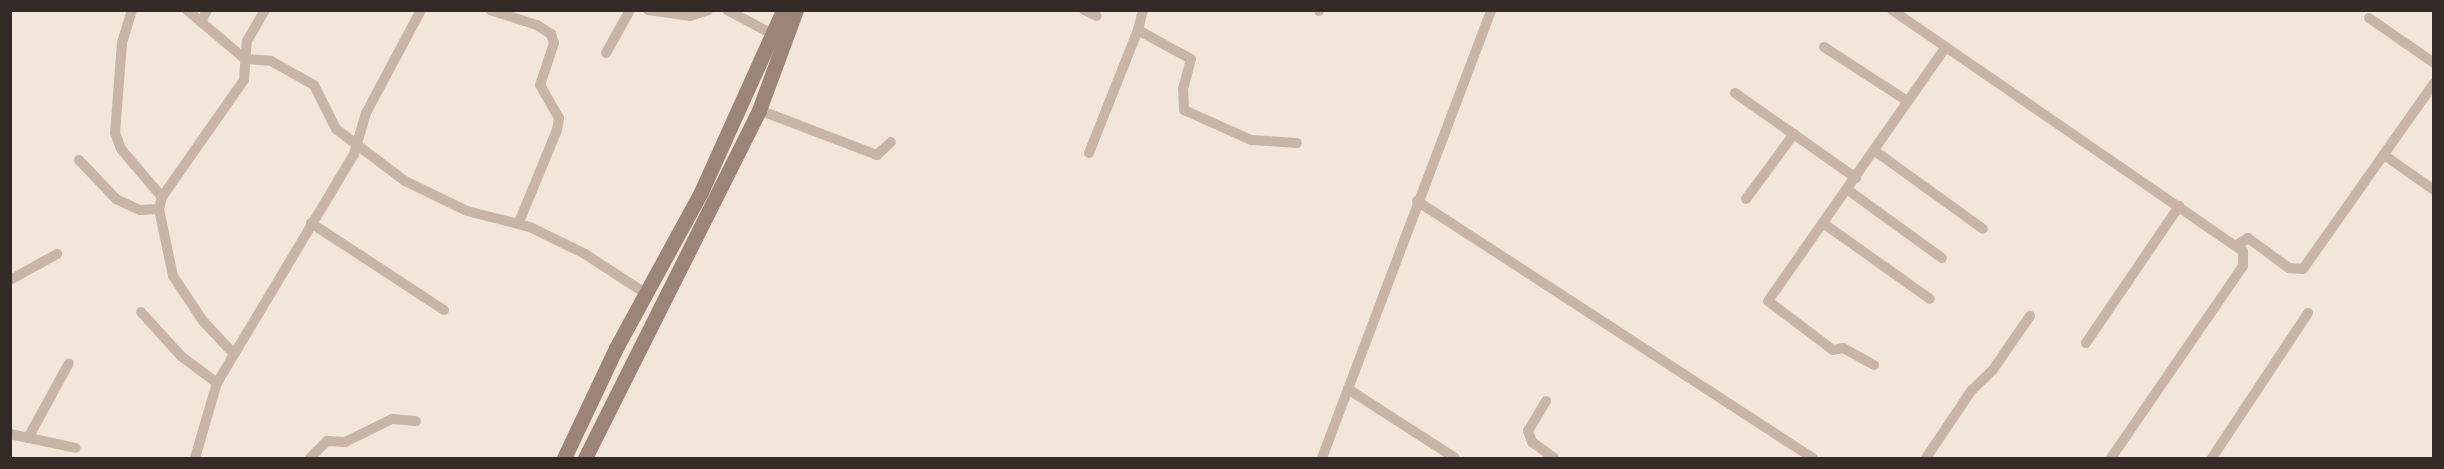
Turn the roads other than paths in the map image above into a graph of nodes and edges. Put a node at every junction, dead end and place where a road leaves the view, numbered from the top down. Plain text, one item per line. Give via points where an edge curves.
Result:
1 (132, 10) edge
2 (187, 10) edge
3 (207, 10) edge
4 (265, 10) edge
5 (421, 10) edge
6 (490, 10) edge
7 (630, 10) edge
8 (648, 10) edge
9 (708, 10) edge
10 (727, 10) edge
11 (783, 10) edge
12 (796, 10) edge
13 (1084, 10) edge
14 (1143, 10) edge
15 (1491, 10) edge
16 (1892, 10) edge
17 (1097, 16) dead end
18 (2369, 18) dead end
19 (201, 22) junction
20 (1138, 30) junction
21 (774, 35) junction
22 (1824, 47) dead end
23 (1945, 48) junction
24 (606, 53) dead end
25 (245, 59) junction
26 (2433, 63) edge
27 (2433, 83) edge
28 (1735, 93) dead end
29 (1907, 101) junction
30 (759, 110) junction
31 (1794, 134) junction
32 (891, 142) dead end
33 (1297, 143) dead end
34 (357, 148) junction
35 (1875, 151) junction
36 (1089, 153) dead end
37 (2384, 155) junction
38 (79, 160) dead end
39 (1856, 177) junction
40 (1848, 190) junction
41 (2433, 190) edge
42 (162, 197) junction
43 (1746, 199) dead end
44 (1417, 201) junction
45 (2179, 206) junction
46 (159, 209) junction
47 (519, 222) junction
48 (311, 223) junction
49 (1824, 224) junction
50 (1983, 228) dead end
51 (2236, 245) junction
52 (57, 254) dead end
53 (1942, 258) dead end
54 (10, 280) edge
55 (645, 293) junction
56 (1930, 299) dead end
57 (444, 310) dead end
58 (141, 312) dead end
59 (2308, 313) dead end
60 (2030, 316) dead end
61 (2086, 343) dead end
62 (233, 353) junction
63 (69, 363) dead end
64 (1874, 365) dead end
65 (217, 383) junction
66 (1348, 389) junction
67 (1546, 401) dead end
68 (416, 422) dead end
69 (10, 434) edge
70 (28, 438) junction
71 (76, 448) dead end
72 (195, 459) edge
73 (310, 459) edge
74 (564, 459) edge
75 (585, 459) edge
76 (1322, 459) edge
77 (1455, 459) edge
78 (1554, 459) edge
79 (1813, 459) edge
80 (1926, 459) edge
81 (2111, 459) edge
82 (2212, 459) edge

1 - 42 street via 122,43 115,134 121,149
2 - 19 street
3 - 19 street
4 - 25 street via 247,41
5 - 34 street via 366,113
6 - 47 street via 537,25 551,34 554,43 540,85 559,118 558,129
7 - 24 street
8 - 9 street via 690,16
10 - 21 street
11 - 21 main road
12 - 30 main road
13 - 17 street
14 - 20 street
15 - 44 street
16 - 23 street
18 - 26 street
19 - 25 street
20 - 33 street via 1191,59 1183,88 1184,110 1251,140
20 - 36 street
21 - 55 main road via 701,192
22 - 29 street
23 - 29 street
23 - 45 street
25 - 34 street via 271,61 314,85 330,121
25 - 42 street via 244,80
27 - 37 street
28 - 31 street
29 - 35 street
30 - 32 street via 877,155 886,151
30 - 75 main road
31 - 39 street
31 - 43 street
34 - 47 street via 451,204
34 - 48 street
35 - 39 street
35 - 50 street
37 - 41 street
37 - 51 street via 2303,269 2289,268 2245,237
38 - 46 street via 116,199 140,210
39 - 40 street
40 - 49 street
40 - 53 street
42 - 46 street
44 - 66 street
44 - 79 street
45 - 51 street
45 - 61 street
46 - 62 street via 173,276 203,321
47 - 55 street via 585,254
48 - 57 street
48 - 62 street
49 - 56 street
49 - 64 street via 1768,302 1833,350 1843,348
51 - 81 street via 2245,256 2243,266
52 - 54 street
55 - 74 main road
58 - 65 street via 181,356
59 - 82 street
60 - 80 street via 1992,371 1971,391
62 - 65 street
63 - 70 street
65 - 72 street
66 - 76 street
66 - 77 street
67 - 78 street via 1528,430 1532,442
68 - 73 street via 392,419 345,442 327,441
69 - 70 street
70 - 71 street

